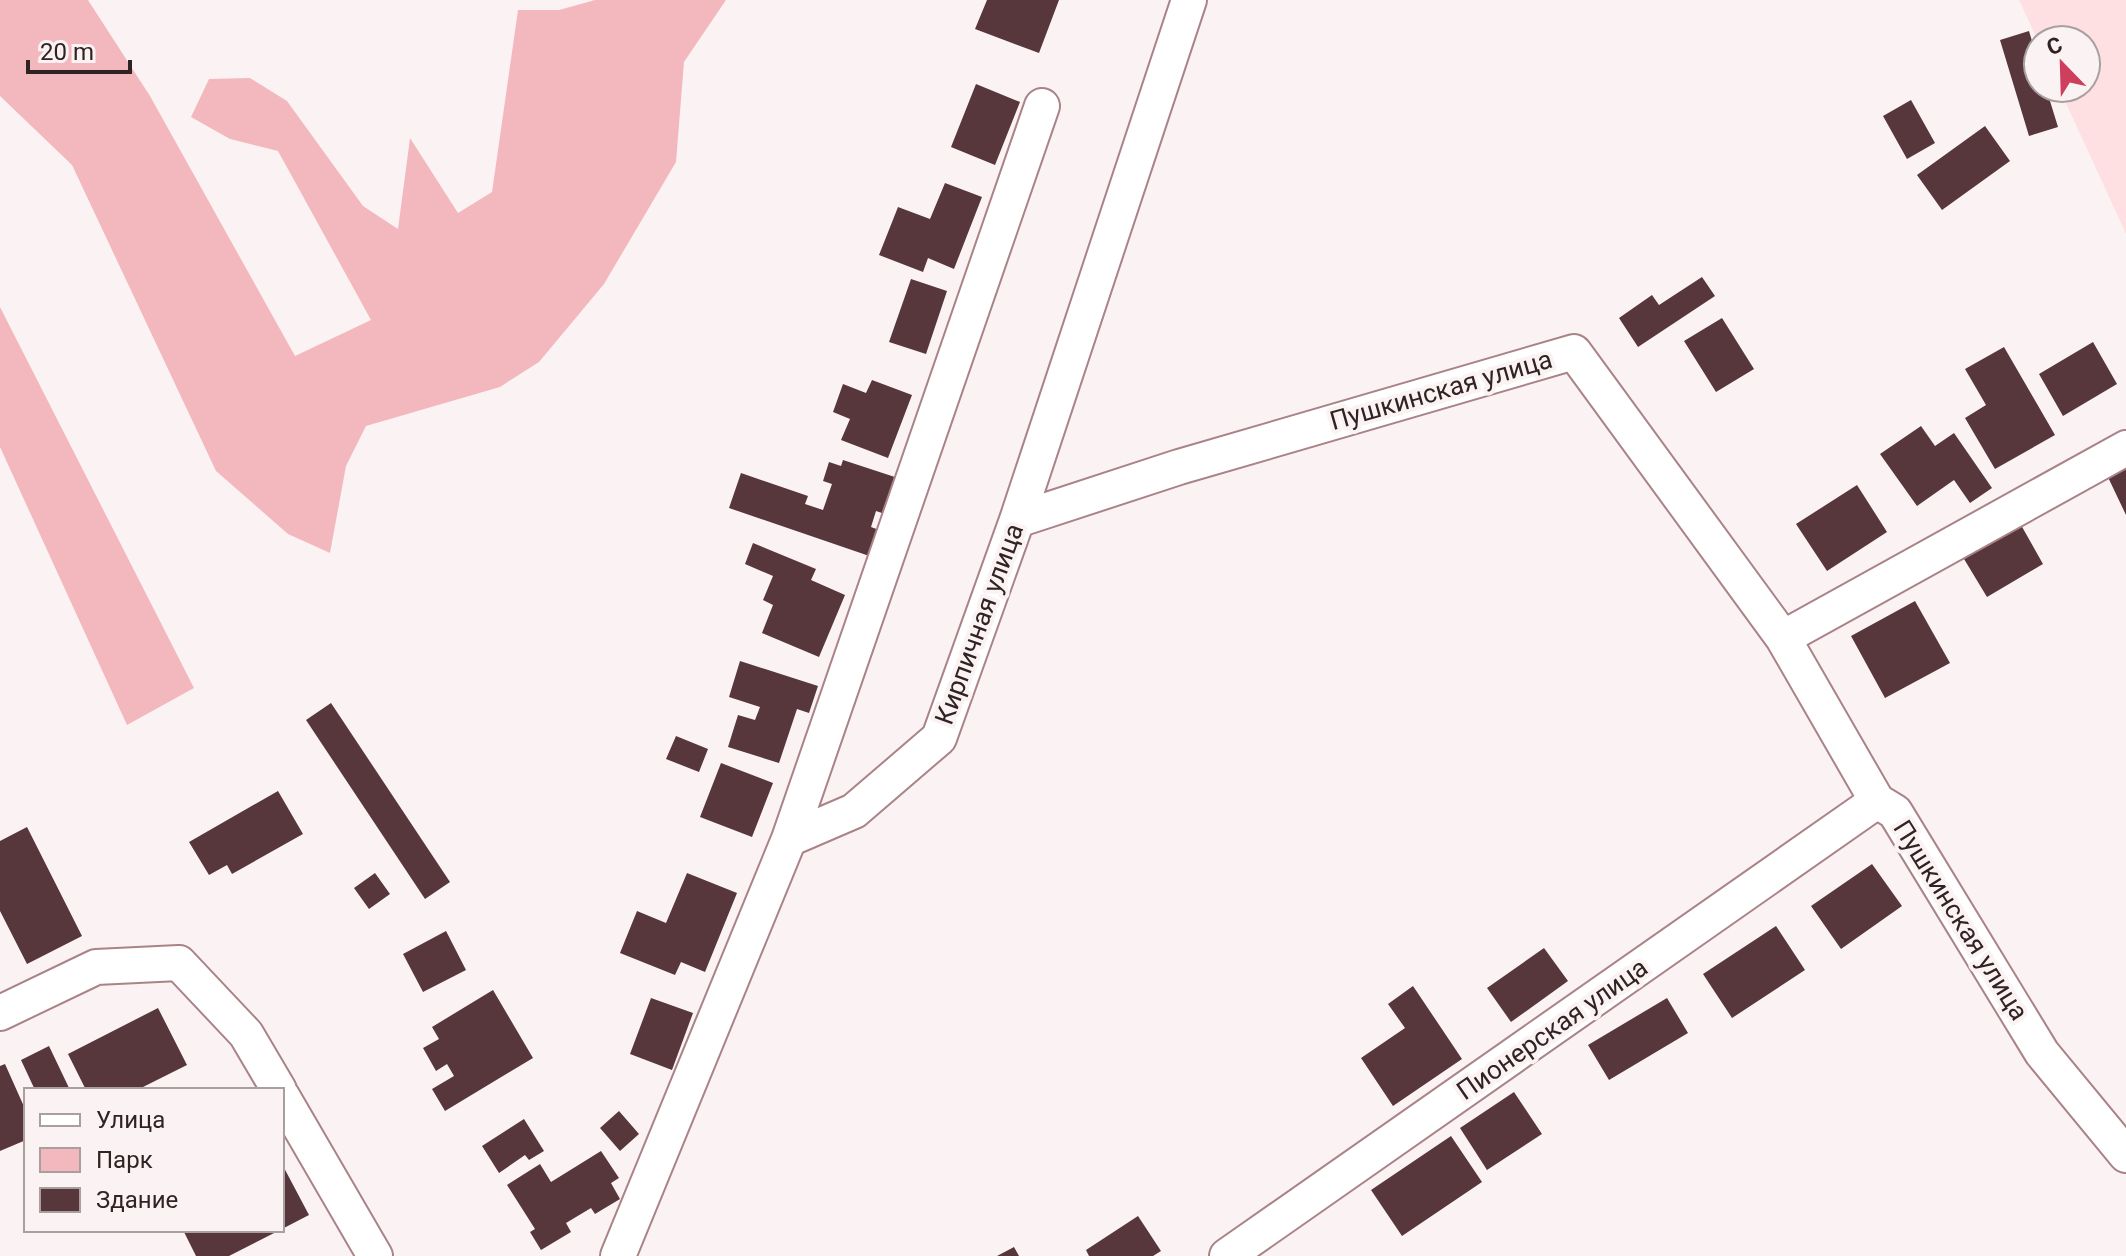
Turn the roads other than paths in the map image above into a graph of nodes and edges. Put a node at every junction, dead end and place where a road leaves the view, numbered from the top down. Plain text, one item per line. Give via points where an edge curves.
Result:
1 (1189, 0) edge
2 (1042, 106) dead end
3 (2126, 448) edge
4 (1017, 520) junction
5 (1783, 638) junction
6 (1877, 801) junction
7 (789, 839) junction
8 (0, 1013) edge
9 (278, 1088) edge
10 (284, 1099) edge
11 (2126, 1155) edge
12 (375, 1256) edge
13 (618, 1256) edge
14 (1227, 1256) edge

1 - 4 street, Кирпичная улица
2 - 7 street
3 - 5 street
4 - 5 street, Пушкинская улица via 1574,352
4 - 7 street, Кирпичная улица via 939,738 854,811
5 - 6 street, Пушкинская улица
6 - 11 street, Пушкинская улица via 1895,812 2042,1053
6 - 14 street, Пионерская улица
7 - 13 street
8 - 9 street via 96,967 179,963 246,1034
10 - 12 street

